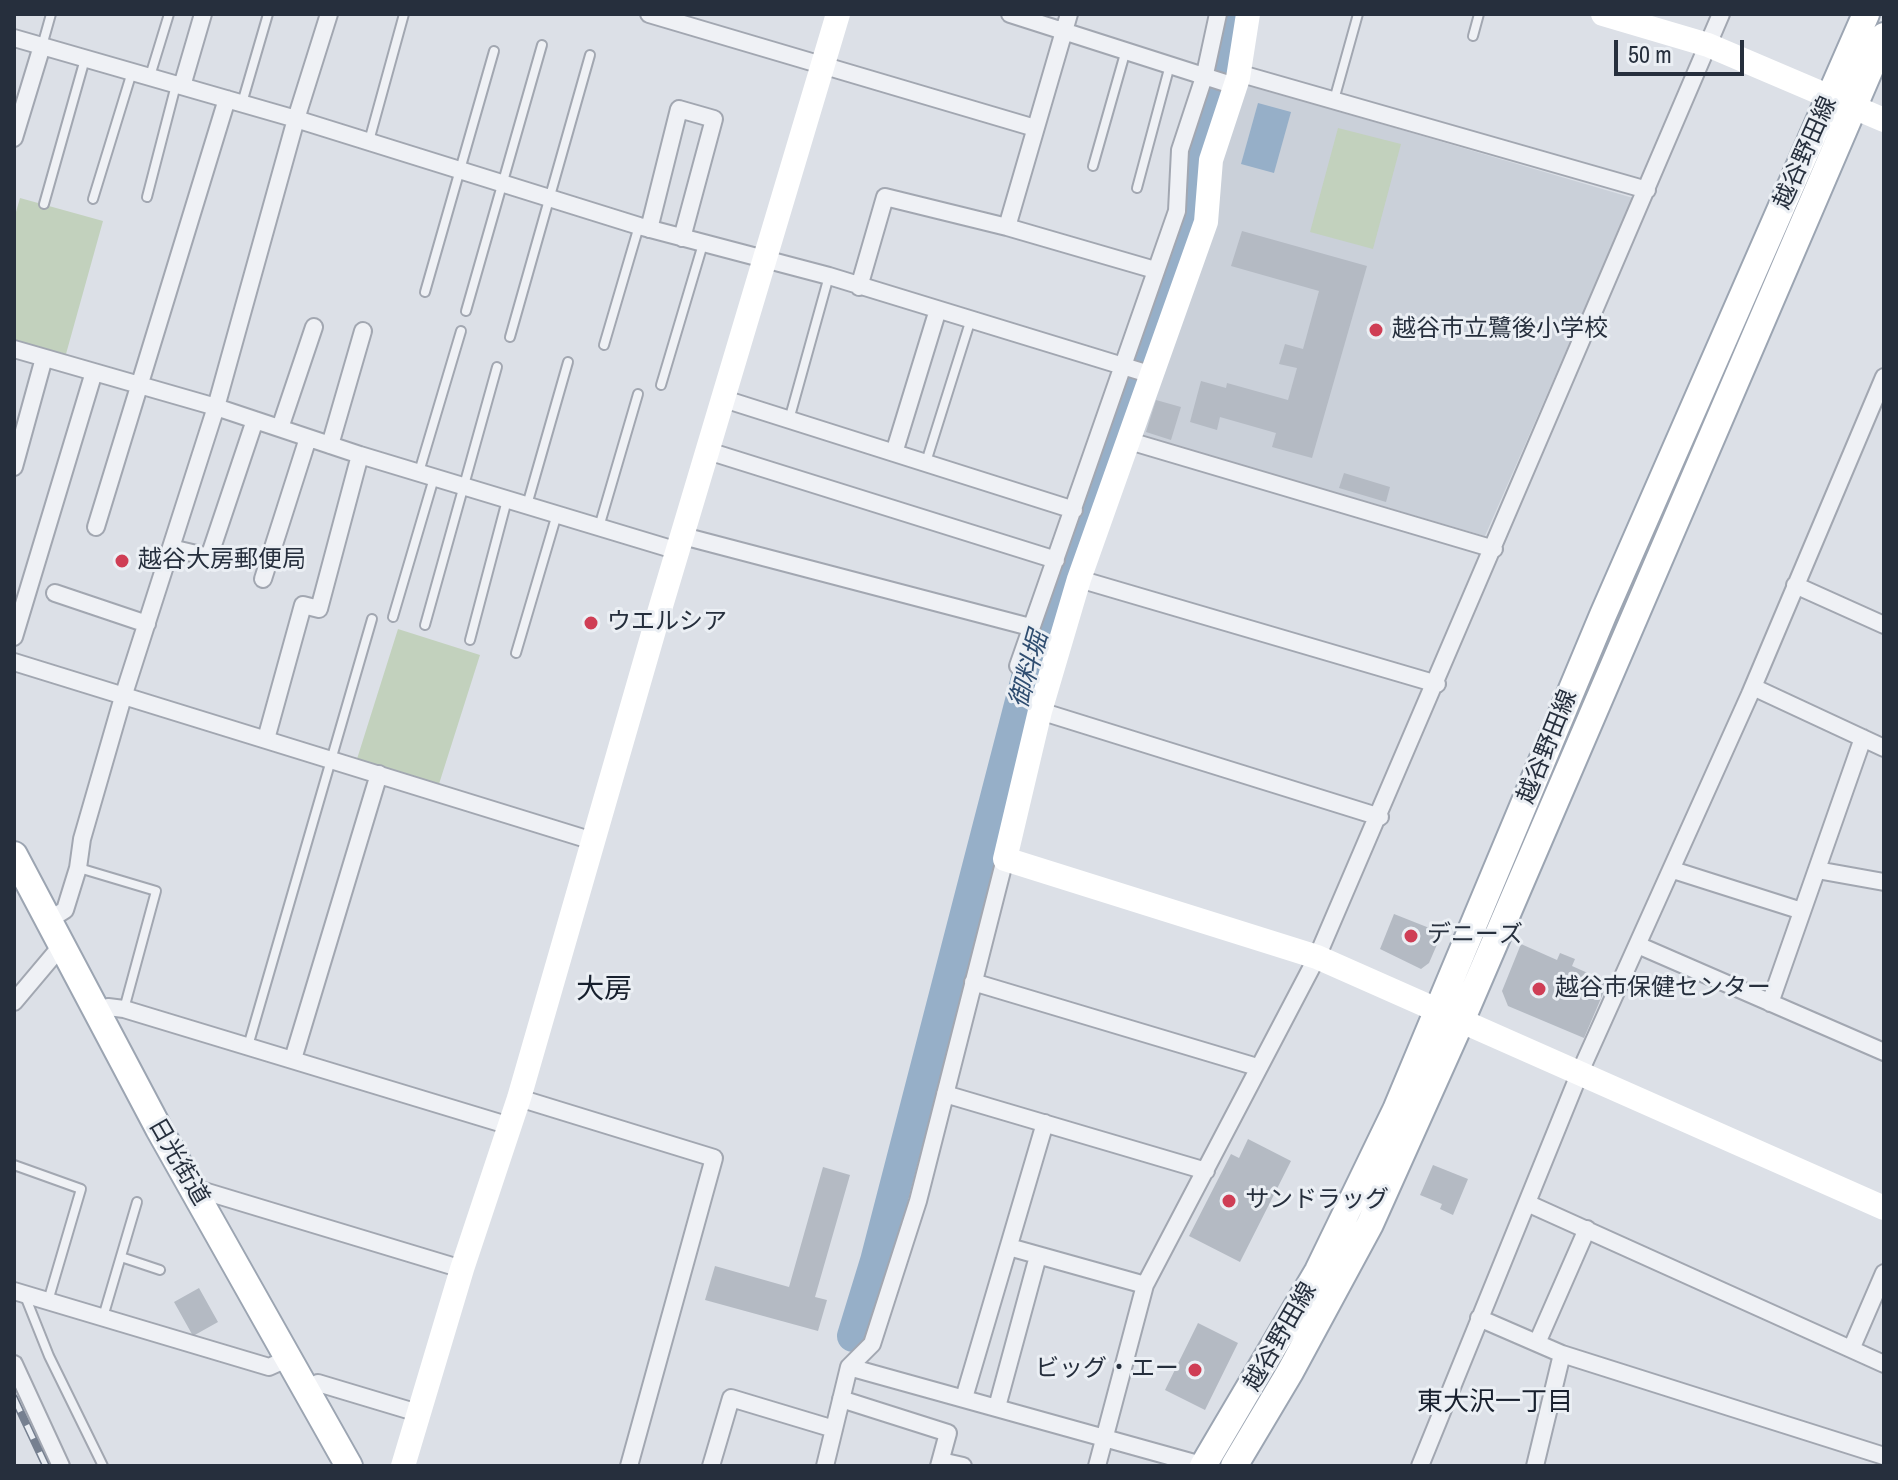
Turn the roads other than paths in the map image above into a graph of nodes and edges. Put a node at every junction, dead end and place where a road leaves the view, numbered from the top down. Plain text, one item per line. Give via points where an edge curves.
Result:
1 (51, 14) edge
2 (169, 14) edge
3 (203, 14) edge
4 (268, 14) edge
5 (329, 14) edge
6 (404, 14) edge
7 (649, 14) edge
8 (838, 14) edge
9 (1010, 14) edge
10 (1069, 14) edge
11 (1218, 14) edge
12 (1248, 14) edge
13 (1358, 14) edge
14 (1479, 14) edge
15 (1603, 14) edge
16 (1721, 14) edge
17 (1866, 14) edge
18 (1064, 31) junction
19 (1473, 36) dead end
20 (1884, 36) edge
21 (14, 38) edge
22 (542, 45) dead end
23 (1708, 45) junction
24 (42, 46) junction
25 (1126, 50) junction
26 (494, 51) dead end
27 (590, 55) dead end
28 (86, 59) junction
29 (1170, 63) junction
30 (823, 65) junction
31 (132, 72) junction
32 (149, 77) junction
33 (1222, 77) junction
34 (179, 85) junction
35 (1334, 100) junction
36 (235, 101) junction
37 (1842, 102) junction
38 (296, 119) junction
39 (1884, 120) edge
40 (1035, 128) junction
41 (14, 138) edge
42 (369, 142) junction
43 (1093, 166) dead end
44 (457, 169) junction
45 (503, 184) junction
46 (1137, 188) dead end
47 (1647, 190) junction
48 (147, 197) dead end
49 (550, 198) junction
50 (93, 199) dead end
51 (44, 204) dead end
52 (644, 227) junction
53 (1007, 227) junction
54 (682, 238) junction
55 (703, 244) junction
56 (763, 259) junction
57 (1155, 270) junction
58 (829, 276) junction
59 (859, 287) junction
60 (425, 292) dead end
61 (466, 311) dead end
62 (936, 316) dead end
63 (972, 319) junction
64 (314, 327) dead end
65 (363, 331) dead end
66 (461, 331) dead end
67 (510, 337) dead end
68 (604, 345) dead end
69 (14, 349) edge
70 (44, 358) junction
71 (568, 362) dead end
72 (497, 367) dead end
73 (1135, 369) junction
74 (94, 372) junction
75 (1884, 377) edge
76 (139, 385) junction
77 (661, 385) dead end
78 (638, 394) dead end
79 (724, 399) junction
80 (216, 407) junction
81 (255, 420) junction
82 (789, 420) junction
83 (280, 428) junction
84 (308, 438) junction
85 (1126, 440) junction
86 (330, 445) junction
87 (708, 451) junction
88 (894, 453) junction
89 (360, 455) junction
90 (926, 463) junction
91 (14, 467) edge
92 (426, 475) junction
93 (463, 486) junction
94 (507, 500) junction
95 (527, 505) junction
96 (1074, 510) junction
97 (557, 514) junction
98 (96, 527) dead end
99 (599, 527) junction
100 (680, 543) junction
101 (171, 548) junction
102 (1494, 549) junction
103 (1056, 560) junction
104 (263, 579) dead end
105 (1079, 579) junction
106 (1795, 585) junction
107 (55, 593) dead end
108 (393, 617) dead end
109 (372, 619) dead end
110 (147, 624) junction
111 (425, 625) dead end
112 (1884, 625) edge
113 (1030, 627) junction
114 (14, 637) edge
115 (470, 640) dead end
116 (516, 653) dead end
117 (14, 662) edge
118 (1018, 666) dead end
119 (1437, 684) junction
120 (1753, 687) junction
121 (123, 697) junction
122 (1040, 711) junction
123 (1863, 738) junction
124 (266, 739) junction
125 (1884, 748) edge
126 (330, 758) junction
127 (379, 774) junction
128 (1380, 817) junction
129 (593, 841) junction
130 (14, 855) edge
131 (1005, 859) junction
132 (78, 868) junction
133 (1673, 870) junction
134 (1817, 870) junction
135 (1884, 882) edge
136 (1802, 911) junction
137 (49, 920) junction
138 (62, 945) junction
139 (1640, 946) junction
140 (1317, 957) junction
141 (14, 976) edge
142 (32, 981) junction
143 (973, 982) junction
144 (14, 1002) edge
145 (1770, 1003) junction
146 (124, 1009) junction
147 (98, 1013) junction
148 (1450, 1016) junction
149 (248, 1046) junction
150 (1884, 1052) edge
151 (293, 1059) junction
152 (1257, 1067) junction
153 (1580, 1072) junction
154 (945, 1094) junction
155 (519, 1098) junction
156 (1045, 1123) junction
157 (510, 1126) junction
158 (14, 1165) edge
159 (1206, 1171) junction
160 (194, 1188) junction
161 (137, 1202) dead end
162 (1527, 1203) junction
163 (1884, 1208) edge
164 (1587, 1229) junction
165 (1009, 1247) junction
166 (1038, 1256) junction
167 (121, 1257) junction
168 (462, 1269) junction
169 (160, 1270) dead end
170 (1884, 1273) edge
171 (1145, 1285) junction
172 (19, 1293) edge
173 (48, 1301) junction
174 (103, 1317) junction
175 (1479, 1318) junction
176 (1537, 1343) junction
177 (1852, 1347) junction
178 (1562, 1354) junction
179 (289, 1358) junction
180 (14, 1364) edge
181 (1884, 1364) edge
182 (849, 1367) junction
183 (306, 1390) junction
184 (964, 1398) junction
185 (841, 1399) junction
186 (997, 1407) junction
187 (418, 1413) junction
188 (834, 1429) junction
189 (1103, 1437) junction
190 (1884, 1456) edge
191 (940, 1463) edge
192 (61, 1466) edge
193 (103, 1466) edge
194 (349, 1466) edge
195 (403, 1466) edge
196 (629, 1466) edge
197 (711, 1466) edge
198 (825, 1466) edge
199 (963, 1466) edge
200 (1097, 1466) edge
201 (1204, 1466) edge
202 (1234, 1466) edge
203 (1420, 1466) edge
204 (1535, 1466) edge

1 - 24 lane
2 - 32 lane
3 - 34 street
4 - 36 lane
5 - 38 street
6 - 42 lane
7 - 30 street
8 - 30 street
9 - 18 street
10 - 18 street
11 - 33 street
12 - 33 street
13 - 35 lane
14 - 19 lane
15 - 23 street
16 - 23 street
17 - 37 main road, 越谷野田線
18 - 25 street
18 - 40 street
20 - 37 main road, 越谷野田線
21 - 24 street
22 - 45 lane
23 - 37 street
23 - 47 street
24 - 28 street
24 - 41 street
25 - 29 street
25 - 43 lane
26 - 44 lane
27 - 49 lane
28 - 31 street
28 - 51 lane
29 - 33 street
29 - 46 lane
30 - 40 street
30 - 56 street
31 - 32 street
31 - 50 lane
32 - 34 street
33 - 35 street
33 - 57 street via 1180,150 1177,211
33 - 73 street via 1206,222
34 - 36 street
34 - 48 lane
35 - 47 street
36 - 38 street
36 - 76 street
37 - 39 street
37 - 148 main road, 越谷野田線
38 - 42 street
38 - 80 street
40 - 53 street
42 - 44 street
44 - 45 street
44 - 60 lane
45 - 49 street
45 - 61 lane
47 - 102 street
49 - 52 street
49 - 67 lane
52 - 54 street
52 - 54 street via 679,109 714,119
52 - 68 lane
53 - 57 street
53 - 59 street via 885,197
54 - 55 street
55 - 56 street
55 - 77 lane
56 - 58 street
56 - 79 street
57 - 73 street
58 - 59 street
58 - 82 lane
59 - 63 street
62 - 88 street
63 - 73 street
63 - 90 lane
64 - 83 street
65 - 86 street
66 - 92 lane
69 - 70 street
70 - 74 street
70 - 91 street
71 - 95 lane
72 - 93 lane
73 - 85 street
73 - 96 street
74 - 76 street
74 - 114 street
75 - 106 street
76 - 80 street
76 - 98 street
78 - 99 lane
79 - 82 street
79 - 87 street
80 - 81 street
80 - 101 street
81 - 83 street
81 - 101 street via 209,557
82 - 88 street
83 - 84 street
84 - 86 street
84 - 104 street
85 - 102 street
85 - 105 street
86 - 89 street
87 - 100 street
87 - 103 street
88 - 90 street
89 - 92 street
89 - 124 street via 319,609 303,605
90 - 96 street
92 - 93 street
92 - 108 lane
93 - 94 street
93 - 111 lane
94 - 95 street
94 - 115 lane
95 - 97 street
96 - 103 street
97 - 99 street
97 - 116 lane
99 - 100 street
100 - 113 street
100 - 129 street
101 - 110 street
102 - 119 street
103 - 113 street
105 - 119 street
105 - 122 street
106 - 112 street
106 - 120 street
107 - 110 street
109 - 126 lane
110 - 121 street
113 - 118 street
117 - 121 street
119 - 128 street
120 - 123 street
120 - 133 street
121 - 124 street
121 - 132 street
122 - 128 street
122 - 131 street
123 - 125 street
123 - 134 street
124 - 126 street
126 - 127 street
126 - 149 lane
127 - 129 street
127 - 151 street
128 - 140 street
129 - 155 street
130 - 137 main road, 日光街道
131 - 140 street
131 - 143 street
132 - 137 street via 65,910
132 - 146 lane via 156,891
133 - 136 street
133 - 139 street
134 - 135 street
134 - 136 street
136 - 145 street
137 - 138 main road, 日光街道
138 - 142 street
138 - 147 main road, 日光街道
139 - 145 street
139 - 153 street
140 - 148 street
140 - 152 street
141 - 142 street
142 - 144 street
143 - 152 street
143 - 154 street
145 - 150 street
146 - 147 street via 108,1007
146 - 149 street
147 - 160 main road, 日光街道
148 - 153 street
148 - 201 main road, 越谷野田線 via 1318,1271
148 - 202 main road, 越谷野田線 via 1370,1224
149 - 151 street
151 - 157 street
152 - 159 street
153 - 162 street
153 - 163 street
154 - 156 street
154 - 182 street via 918,1201 872,1344
155 - 157 street
155 - 196 street via 714,1158
156 - 159 street
156 - 165 street
157 - 168 street
158 - 173 lane via 81,1189
159 - 171 street
160 - 168 street
160 - 179 main road, 日光街道
161 - 167 lane
162 - 164 street
162 - 175 street
164 - 176 street
164 - 177 street
165 - 166 street
165 - 184 street
166 - 171 street
166 - 186 street
167 - 169 lane
167 - 174 lane
168 - 187 street
170 - 177 street
171 - 189 street
172 - 173 street
172 - 193 lane
173 - 174 street
174 - 179 street via 269,1367
175 - 176 street
175 - 203 street
176 - 178 street
177 - 181 street
178 - 190 street
178 - 204 street
179 - 183 main road, 日光街道
180 - 192 street
182 - 184 street
182 - 185 street
183 - 187 street via 318,1383
183 - 194 main road, 日光街道
184 - 186 street
185 - 188 street
185 - 191 street via 948,1433
186 - 189 street
187 - 195 street
188 - 197 street via 731,1398
188 - 198 street
189 - 200 street
189 - 201 street
191 - 199 street

